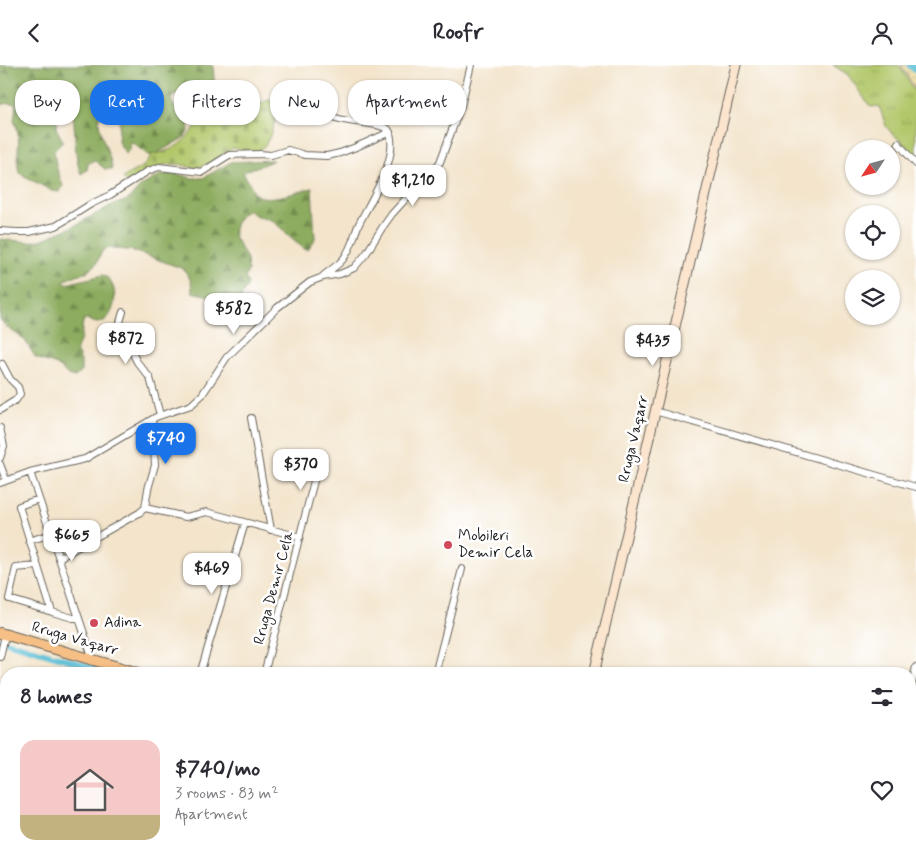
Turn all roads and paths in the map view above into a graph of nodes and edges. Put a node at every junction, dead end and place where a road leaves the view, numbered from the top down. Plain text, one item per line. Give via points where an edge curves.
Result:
1 (471, 65) edge
2 (736, 65) edge
3 (338, 118) edge
4 (390, 132) junction
5 (900, 145) edge
6 (916, 164) edge
7 (0, 231) edge
8 (322, 277) junction
9 (123, 312) dead end
10 (2, 364) dead end
11 (0, 410) edge
12 (656, 411) junction
13 (160, 415) junction
14 (251, 418) dead end
15 (152, 419) junction
16 (0, 428) edge
17 (0, 458) edge
18 (0, 464) edge
19 (30, 472) junction
20 (315, 477) dead end
21 (3, 481) edge
22 (916, 487) edge
23 (39, 499) junction
24 (145, 508) junction
25 (245, 523) junction
26 (271, 530) junction
27 (51, 534) junction
28 (300, 537) junction
29 (29, 541) junction
30 (59, 558) junction
31 (38, 566) junction
32 (462, 569) dead end
33 (52, 612) junction
34 (79, 618) junction
35 (3, 638) edge
36 (0, 657) edge
37 (93, 660) junction
38 (118, 667) edge
39 (202, 667) edge
40 (266, 667) edge
41 (437, 667) edge
42 (596, 667) edge

1 - 8 street via 461,106 435,170 392,214 361,262 346,272
2 - 12 main road, Rruga Vaqarr
3 - 4 street via 383,126
4 - 7 street via 327,156 288,151 271,155 229,155 202,171 159,167 56,226 29,232
4 - 8 street via 391,151 386,171 344,258
5 - 6 street
8 - 13 street via 290,298 233,350 197,401
9 - 13 street via 121,330 137,362 150,378
10 - 11 street via 20,394
12 - 22 street
12 - 42 main road, Rruga Vaqarr
13 - 15 street
14 - 26 street
15 - 19 street via 84,459
15 - 24 street via 156,465
16 - 17 street via 4,446
18 - 21 street
19 - 21 street
19 - 23 street
20 - 28 street, Rruga Demir Cela
23 - 27 street
23 - 29 street via 19,505
24 - 25 street via 186,517 207,512
24 - 30 street
25 - 26 street
25 - 39 street
26 - 28 street
27 - 29 street
27 - 30 street
28 - 40 street, Rruga Demir Cela
29 - 31 street
30 - 34 street
31 - 33 street
31 - 33 street via 16,568 9,599
32 - 41 street
33 - 34 street
34 - 37 street
35 - 36 street
35 - 37 main road, Rruga Vaqarr
37 - 38 main road, Rruga Vaqarr

